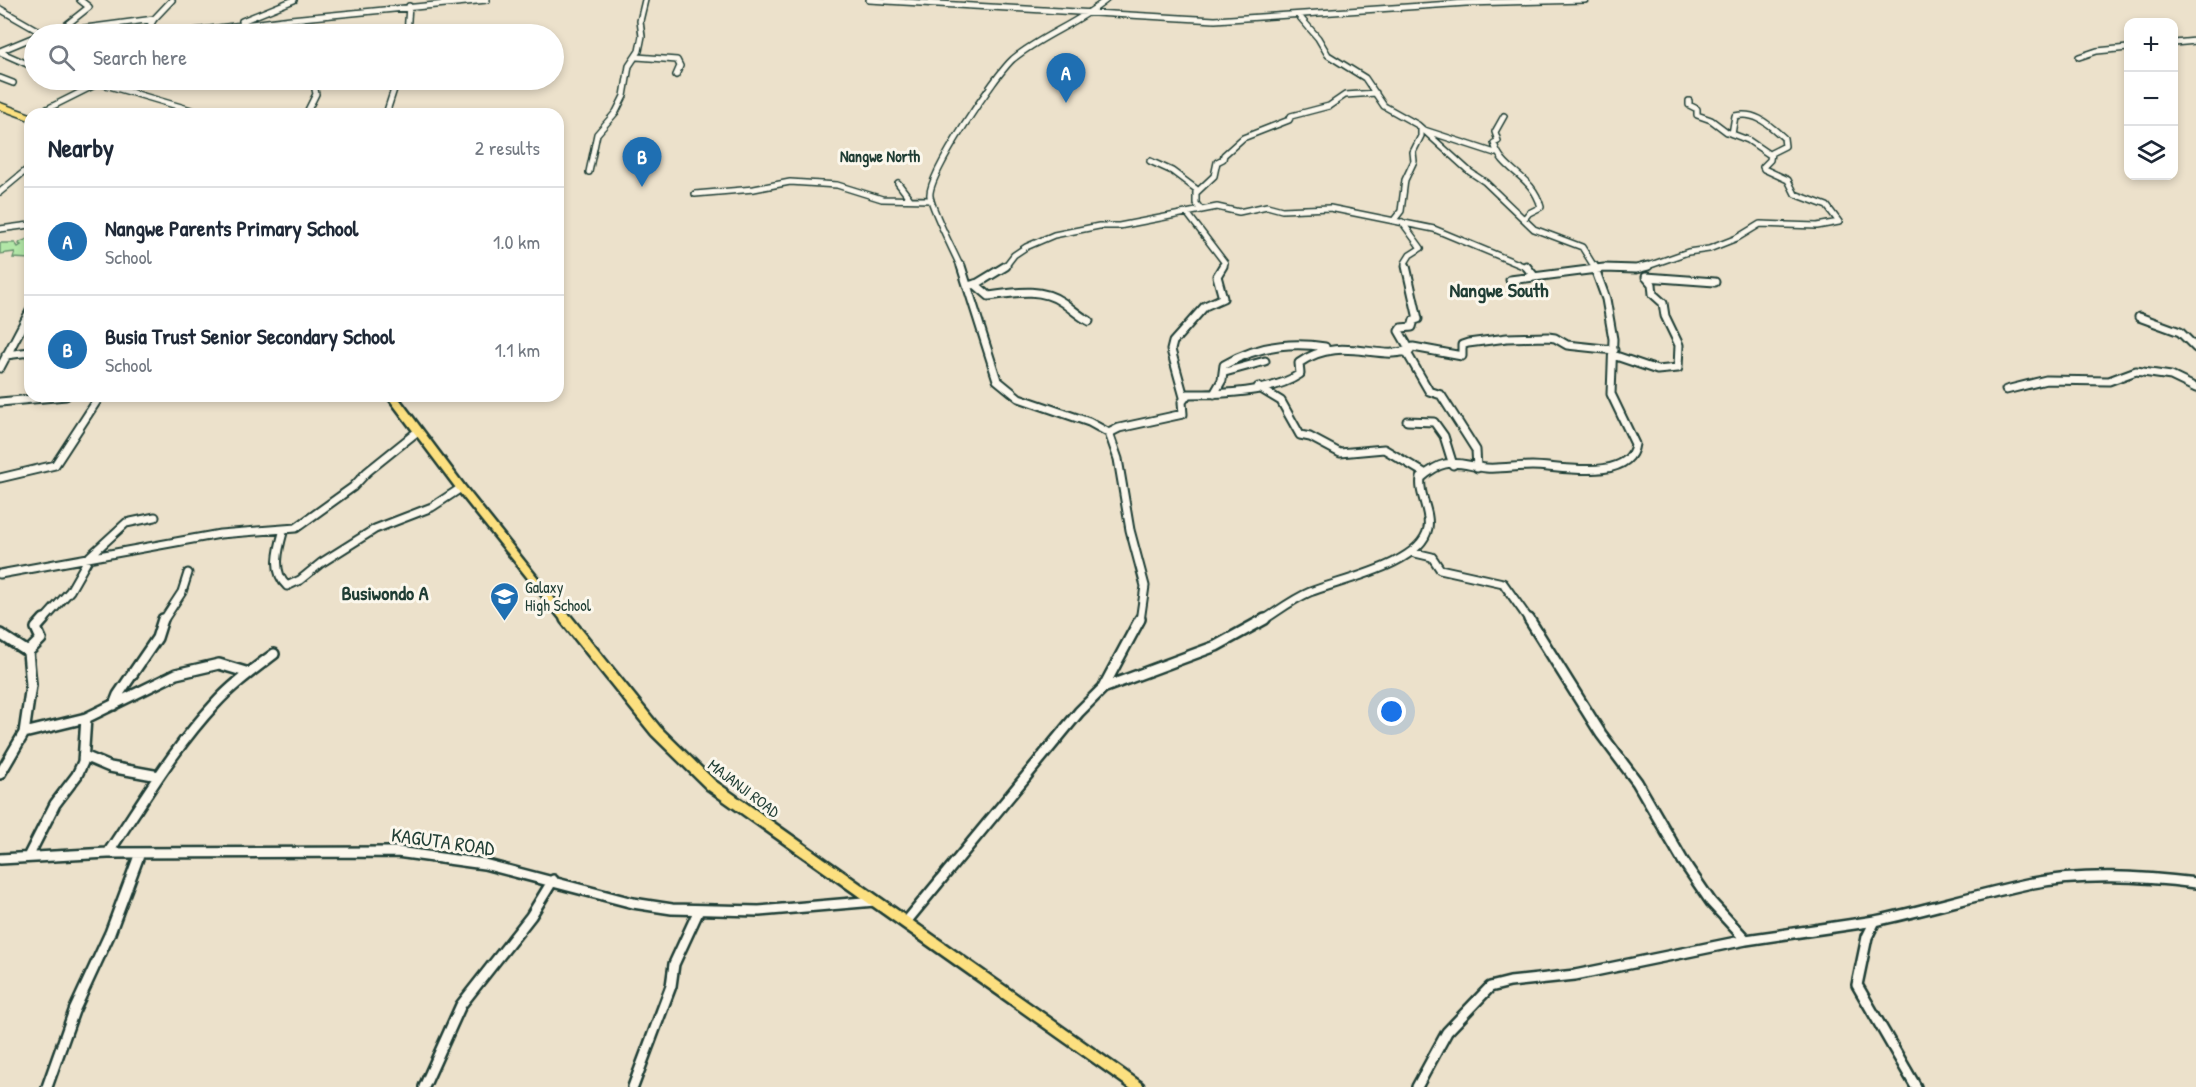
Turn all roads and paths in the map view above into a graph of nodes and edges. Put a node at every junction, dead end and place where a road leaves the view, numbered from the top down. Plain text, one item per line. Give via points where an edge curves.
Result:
1 (80, 0) edge
2 (172, 0) edge
3 (294, 0) edge
4 (488, 0) edge
5 (645, 0) edge
6 (869, 0) edge
7 (982, 0) edge
8 (1106, 0) edge
9 (1585, 0) edge
10 (409, 6) junction
11 (975, 7) junction
12 (0, 9) edge
13 (1089, 14) junction
14 (1299, 16) junction
15 (302, 18) junction
16 (154, 19) junction
17 (25, 24) edge
18 (66, 24) edge
19 (110, 24) edge
20 (151, 24) edge
21 (235, 24) edge
22 (248, 24) edge
23 (300, 24) edge
24 (408, 24) edge
25 (24, 41) edge
26 (2196, 41) edge
27 (2178, 43) edge
28 (2124, 48) edge
29 (0, 52) edge
30 (637, 57) junction
31 (2079, 57) dead end
32 (23, 61) edge
33 (676, 75) dead end
34 (0, 78) edge
35 (13, 83) dead end
36 (85, 90) edge
37 (123, 90) edge
38 (315, 90) edge
39 (394, 90) edge
40 (1376, 93) junction
41 (1689, 101) dead end
42 (0, 106) edge
43 (49, 108) edge
44 (184, 108) edge
45 (309, 108) edge
46 (388, 108) edge
47 (24, 115) edge
48 (1504, 116) dead end
49 (1422, 129) junction
50 (1732, 134) junction
51 (1495, 153) junction
52 (1770, 155) junction
53 (1150, 161) dead end
54 (24, 172) edge
55 (589, 172) dead end
56 (897, 183) dead end
57 (0, 192) edge
58 (1196, 193) junction
59 (695, 194) dead end
60 (910, 199) junction
61 (931, 200) junction
62 (1201, 210) junction
63 (1187, 213) junction
64 (1524, 219) junction
65 (1397, 221) junction
66 (24, 226) edge
67 (0, 229) edge
68 (1646, 267) junction
69 (1596, 270) junction
70 (1534, 276) junction
71 (1647, 278) junction
72 (1510, 280) dead end
73 (1715, 282) dead end
74 (972, 285) junction
75 (2139, 317) dead end
76 (1089, 321) dead end
77 (24, 322) edge
78 (1329, 348) junction
79 (2196, 348) edge
80 (1408, 352) junction
81 (1613, 352) junction
82 (24, 353) edge
83 (6, 355) junction
84 (1265, 361) dead end
85 (0, 368) edge
86 (1225, 372) junction
87 (1258, 387) junction
88 (2196, 388) edge
89 (2006, 390) dead end
90 (1214, 394) junction
91 (1184, 397) junction
92 (24, 400) edge
93 (0, 402) edge
94 (96, 402) edge
95 (396, 402) edge
96 (1407, 421) dead end
97 (418, 431) junction
98 (1109, 433) junction
99 (1453, 465) junction
100 (1477, 468) junction
101 (1425, 474) junction
102 (0, 477) edge
103 (461, 488) junction
104 (155, 517) dead end
105 (284, 529) junction
106 (1411, 552) junction
107 (90, 556) junction
108 (188, 573) dead end
109 (0, 574) edge
110 (0, 634) edge
111 (28, 652) junction
112 (274, 654) dead end
113 (249, 673) junction
114 (1103, 688) junction
115 (114, 705) junction
116 (86, 718) junction
117 (24, 733) junction
118 (84, 756) junction
119 (0, 774) edge
120 (159, 776) junction
121 (108, 853) junction
122 (140, 854) junction
123 (28, 857) junction
124 (0, 859) edge
125 (553, 880) junction
126 (2196, 883) edge
127 (875, 901) junction
128 (698, 912) junction
129 (1875, 921) junction
130 (906, 922) junction
131 (1746, 940) junction
132 (46, 1087) edge
133 (424, 1087) edge
134 (633, 1087) edge
135 (1138, 1087) edge
136 (1417, 1087) edge
137 (1916, 1087) edge

1 - 18 street via 89,7
2 - 16 street
3 - 21 street
4 - 10 street
5 - 30 street
6 - 11 street
7 - 11 street
8 - 13 street
9 - 14 street via 1466,3
10 - 15 street
10 - 24 street
11 - 13 street
12 - 17 street
13 - 14 street via 1209,20
13 - 61 street via 1038,40 995,80 937,170
14 - 40 street via 1328,55 1361,74
15 - 22 street
15 - 23 street
16 - 19 street
16 - 20 street
25 - 29 street
26 - 27 street
28 - 31 street
29 - 32 street
30 - 33 street via 677,60 680,66
30 - 55 street via 629,66 627,88 620,104 597,134
34 - 35 street
36 - 43 street
37 - 44 street
38 - 45 street
39 - 46 street
40 - 49 street via 1388,109
40 - 58 street via 1345,95 1335,104 1291,116 1243,138 1217,162 1214,176
41 - 50 street via 1697,115
42 - 47 main road
48 - 51 street via 1495,132
49 - 51 street
49 - 64 street
49 - 65 street via 1405,180
50 - 52 street
50 - 52 street via 1737,114 1763,121 1785,142 1785,146
51 - 64 street via 1538,192 1541,207
52 - 68 street via 1764,169 1788,180 1796,194 1827,206 1839,222 1825,226 1760,224 1709,249
53 - 58 street via 1185,180
54 - 57 street
56 - 60 street
58 - 62 street
59 - 60 street via 790,182 837,185 882,199
60 - 61 street
61 - 74 street
62 - 63 street
62 - 65 street via 1330,208
63 - 74 street via 1054,235 1026,247 1005,267
63 - 91 street via 1225,263 1216,276 1223,298 1205,306 1173,342 1171,350
64 - 69 street via 1542,234 1580,245
65 - 70 street via 1434,229 1518,262
65 - 80 street via 1421,248 1405,263 1418,319 1412,327 1399,331
66 - 67 street
68 - 69 street
68 - 71 street
69 - 70 street
69 - 81 street via 1613,335
70 - 72 street
71 - 73 street
71 - 81 street via 1653,294 1663,303 1679,345 1678,368 1657,370
74 - 76 street via 989,296 1043,292
74 - 98 street via 992,369 1003,387 1025,401 1089,422
75 - 79 street via 2180,332
77 - 83 street
78 - 80 street
78 - 86 street via 1283,345 1228,362
78 - 87 street via 1306,354 1299,363 1298,376
80 - 81 street via 1413,347 1462,356 1462,345 1473,340 1541,337 1567,345 1599,345
80 - 100 street via 1425,388 1441,395 1466,440 1476,450
81 - 100 street via 1611,396 1636,445 1628,458 1590,470 1537,466
82 - 83 street
83 - 85 street
84 - 86 street
86 - 90 street
87 - 90 street
87 - 101 street via 1281,401 1300,435 1340,453 1384,449
88 - 89 street via 2171,376 2136,371 2126,378 2103,383 2060,379 2024,383
90 - 91 street
91 - 98 street via 1183,414
92 - 93 street
94 - 102 street via 55,465
95 - 97 main road, MAJANJI ROAD
96 - 99 street via 1434,422 1444,436
97 - 103 main road, MAJANJI ROAD
97 - 105 street via 338,498 296,528
98 - 114 street via 1145,586 1140,620
99 - 100 street
99 - 101 street via 1445,464
101 - 106 street via 1420,483 1430,524 1426,536
103 - 105 street via 432,507 375,529 287,586 280,582 277,571
103 - 127 main road, MAJANJI ROAD via 656,731 711,785
104 - 107 street via 126,523
105 - 107 street via 220,534
106 - 114 street via 1373,571 1308,593 1216,646
106 - 131 street via 1432,557 1440,569 1503,583 1601,734 1637,782 1683,861 1711,902
107 - 109 street
107 - 111 street via 69,591 36,628 41,639
108 - 115 street via 157,638
110 - 111 street
111 - 117 street via 31,685
112 - 113 street
113 - 115 street via 219,663 164,678
113 - 120 street via 209,711
114 - 130 street
115 - 116 street
116 - 117 street
116 - 118 street
117 - 119 street
118 - 120 street via 110,767
118 - 123 street via 77,775 56,804
120 - 121 street
121 - 122 street, KAGUTA ROAD
121 - 123 street, KAGUTA ROAD
122 - 125 street, KAGUTA ROAD via 365,850 438,857
122 - 132 street
123 - 124 street, KAGUTA ROAD
125 - 128 street, KAGUTA ROAD via 640,904
125 - 133 street via 531,916 461,1005
126 - 129 street via 2094,877 2039,883
127 - 128 street, KAGUTA ROAD
127 - 130 main road, MAJANJI ROAD
128 - 134 street via 674,964 671,986
129 - 131 street
129 - 137 street via 1867,937 1857,985
130 - 135 main road, MAJANJI ROAD
131 - 136 street via 1575,975 1490,987 1447,1032

